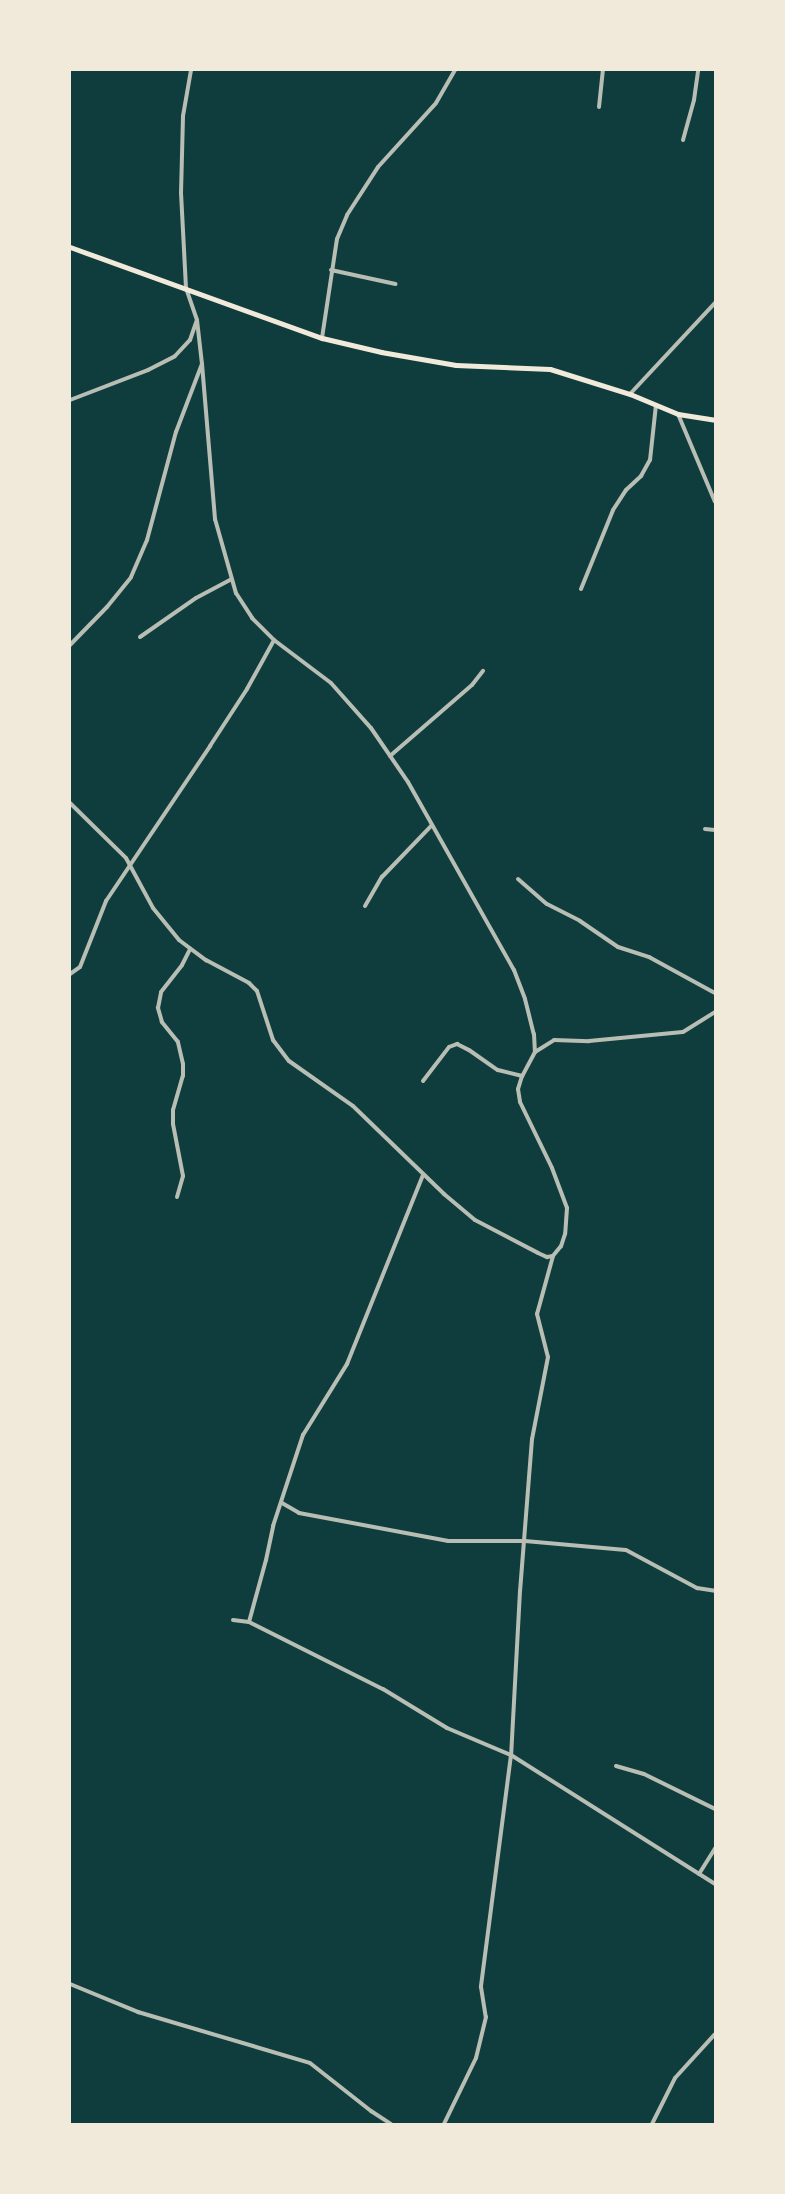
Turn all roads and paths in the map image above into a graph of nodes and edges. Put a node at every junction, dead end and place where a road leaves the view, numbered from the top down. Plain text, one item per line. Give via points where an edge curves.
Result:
1 (191, 70) edge
2 (454, 70) edge
3 (604, 70) edge
4 (698, 70) edge
5 (599, 108) dead end
6 (683, 140) dead end
7 (70, 247) edge
8 (331, 270) junction
9 (395, 284) dead end
10 (186, 288) junction
11 (715, 303) edge
12 (197, 320) junction
13 (322, 338) junction
14 (202, 364) junction
15 (630, 394) junction
16 (70, 400) edge
17 (656, 405) junction
18 (678, 414) junction
19 (715, 420) edge
20 (715, 502) edge
21 (231, 579) junction
22 (580, 590) dead end
23 (140, 636) dead end
24 (274, 640) junction
25 (70, 644) edge
26 (483, 672) dead end
27 (390, 756) junction
28 (70, 803) edge
29 (432, 825) junction
30 (705, 829) dead end
31 (715, 830) edge
32 (130, 865) junction
33 (518, 879) dead end
34 (365, 906) dead end
35 (190, 949) junction
36 (70, 974) edge
37 (715, 993) edge
38 (715, 1012) edge
39 (535, 1052) junction
40 (522, 1076) junction
41 (423, 1081) dead end
42 (424, 1175) junction
43 (177, 1197) dead end
44 (553, 1256) junction
45 (282, 1503) junction
46 (525, 1541) junction
47 (715, 1591) edge
48 (233, 1620) dead end
49 (249, 1622) junction
50 (511, 1755) junction
51 (616, 1766) dead end
52 (715, 1809) edge
53 (715, 1848) edge
54 (699, 1874) junction
55 (715, 1884) edge
56 (70, 1984) edge
57 (715, 2034) edge
58 (391, 2124) edge
59 (444, 2124) edge
60 (652, 2124) edge

1 - 10 street via 183,116 181,193
2 - 8 street via 436,104 395,147 363,188 337,239
3 - 5 street
4 - 6 street
7 - 10 main road
8 - 9 street
8 - 13 street
10 - 12 street
10 - 13 main road
11 - 15 street
12 - 14 street
12 - 16 street via 190,340 175,356
13 - 15 main road via 456,365 550,369
14 - 21 street via 216,519
14 - 25 street via 176,432 148,540 131,577
15 - 17 main road
17 - 18 main road
17 - 22 street via 650,460 613,510
18 - 19 main road
18 - 20 street
21 - 23 street
21 - 24 street via 252,618
24 - 27 street via 331,683 372,728
24 - 32 street via 246,689
26 - 27 street
27 - 29 street
28 - 32 street
29 - 34 street via 382,877
29 - 39 street via 514,970 534,1034
30 - 31 street
32 - 35 street via 153,908
32 - 36 street via 106,901 80,967
33 - 37 street via 547,904 580,920 618,947 649,957
35 - 42 street via 257,991 280,1052 353,1106
35 - 43 street via 161,992 158,1008 162,1022 178,1042 183,1064 183,1076 173,1110 183,1176
38 - 39 street via 683,1032 590,1041 554,1040
39 - 40 street
40 - 41 street via 498,1070 457,1044 449,1047
40 - 44 street via 518,1089 520,1102 555,1174 567,1208 565,1234
42 - 44 street via 475,1220 538,1253
42 - 45 street via 347,1364 303,1435
44 - 46 street via 537,1314 548,1357 532,1439
45 - 46 street via 298,1513 448,1541
45 - 49 street via 273,1526
46 - 47 street via 626,1550 697,1588
46 - 50 street
48 - 49 street
49 - 50 street via 383,1689 447,1728
50 - 54 street
50 - 59 street via 481,1988 486,2017 476,2058
51 - 52 street via 644,1774
53 - 54 street
54 - 55 street
56 - 58 street via 138,2012 310,2063
57 - 60 street via 675,2078

